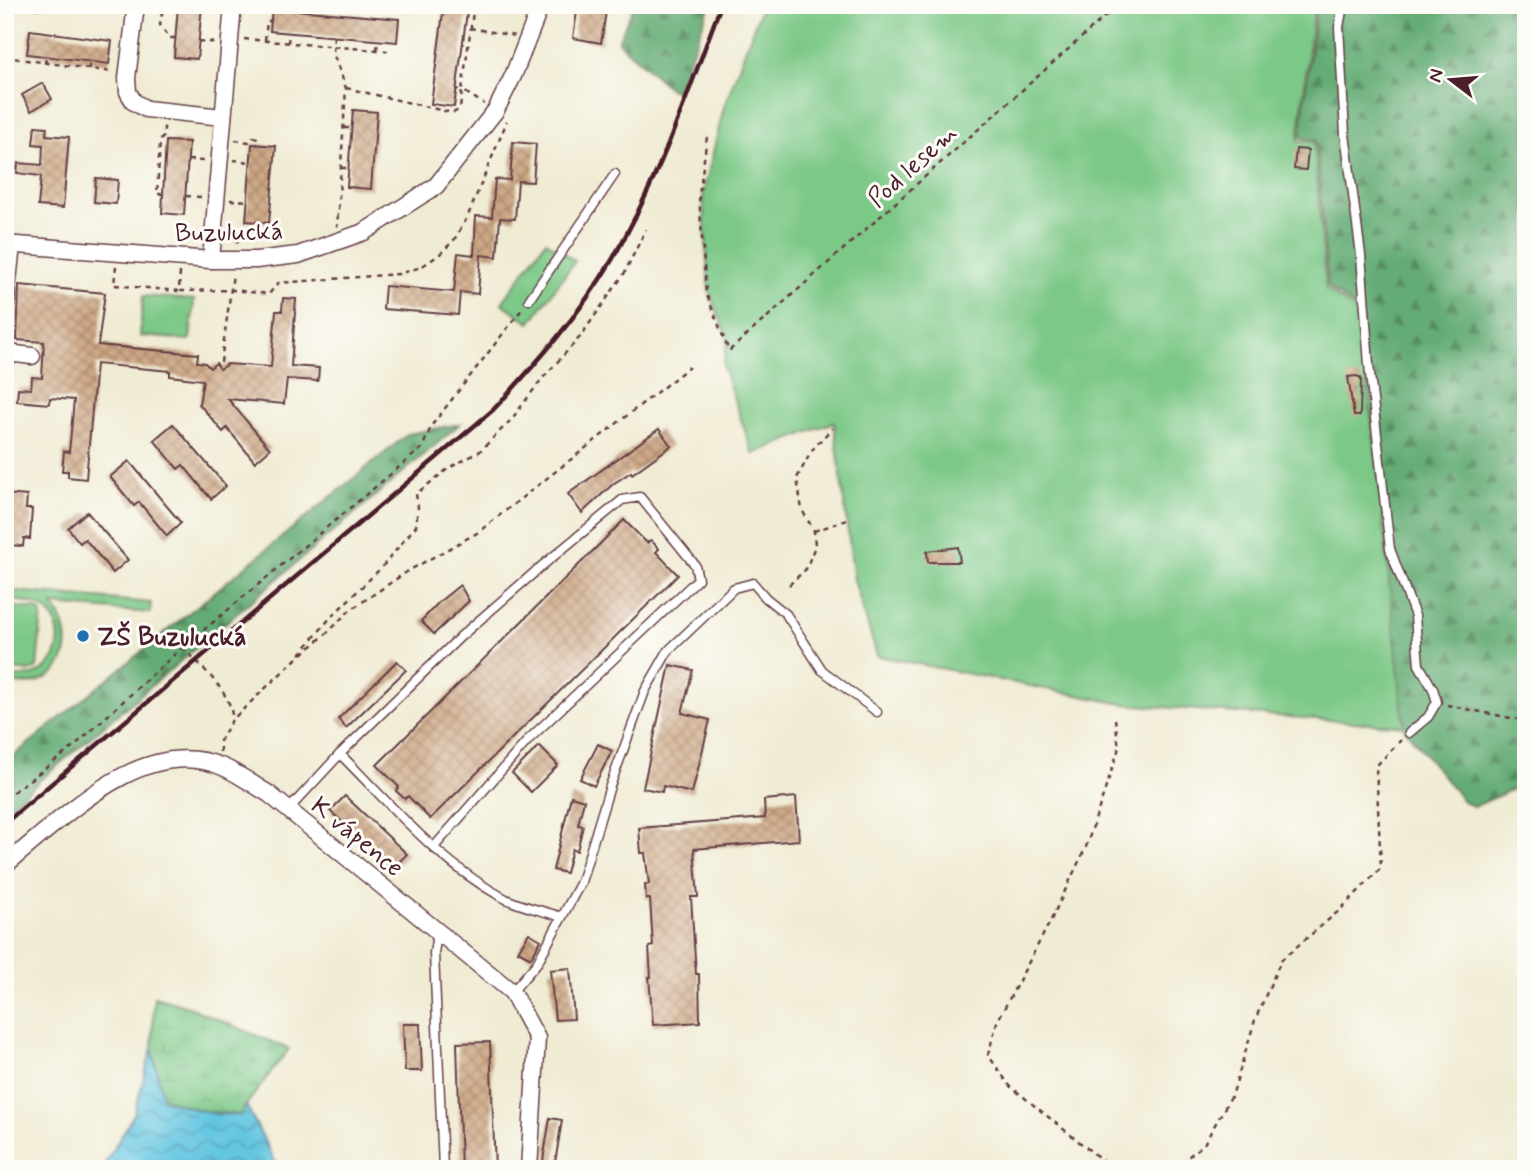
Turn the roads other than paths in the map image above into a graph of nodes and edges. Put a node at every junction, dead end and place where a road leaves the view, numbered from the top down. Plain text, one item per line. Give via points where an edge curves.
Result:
1 (136, 5) edge
2 (541, 5) edge
3 (1343, 5) edge
4 (228, 6) edge
5 (223, 117) junction
6 (615, 174) dead end
7 (8, 244) edge
8 (211, 260) junction
9 (529, 300) road end
10 (5, 309) edge
11 (5, 348) edge
12 (32, 356) dead end
13 (877, 712) dead end
14 (1409, 733) road end
15 (340, 754) junction
16 (288, 810) junction
17 (434, 847) junction
18 (5, 865) edge
19 (562, 917) junction
20 (437, 933) junction
21 (512, 992) junction
22 (443, 1169) edge
23 (529, 1169) edge

1 - 5 street via 128,74 128,92 134,102 146,109
2 - 8 street, Buzulucká via 496,110 436,186 364,232 298,255
3 - 14 lane via 1339,26 1345,134 1390,549 1415,616 1419,665 1437,702 1429,717
4 - 5 street
5 - 8 street
6 - 9 lane
7 - 8 street, Buzulucká
7 - 10 street
11 - 12 street via 8,353
13 - 19 lane via 822,670 786,614 753,583 734,587 668,651 645,691 582,882
15 - 16 lane
15 - 17 lane
15 - 17 lane via 460,637 543,565 622,500 640,497 695,565 698,579 529,739
16 - 18 street, K vápence via 220,766 181,759 156,761 101,788
16 - 20 street, K vápence
17 - 19 lane via 508,900
19 - 21 lane via 537,963
20 - 21 street, K vápence
20 - 22 lane via 434,953
21 - 23 street, K vápence via 537,1038

